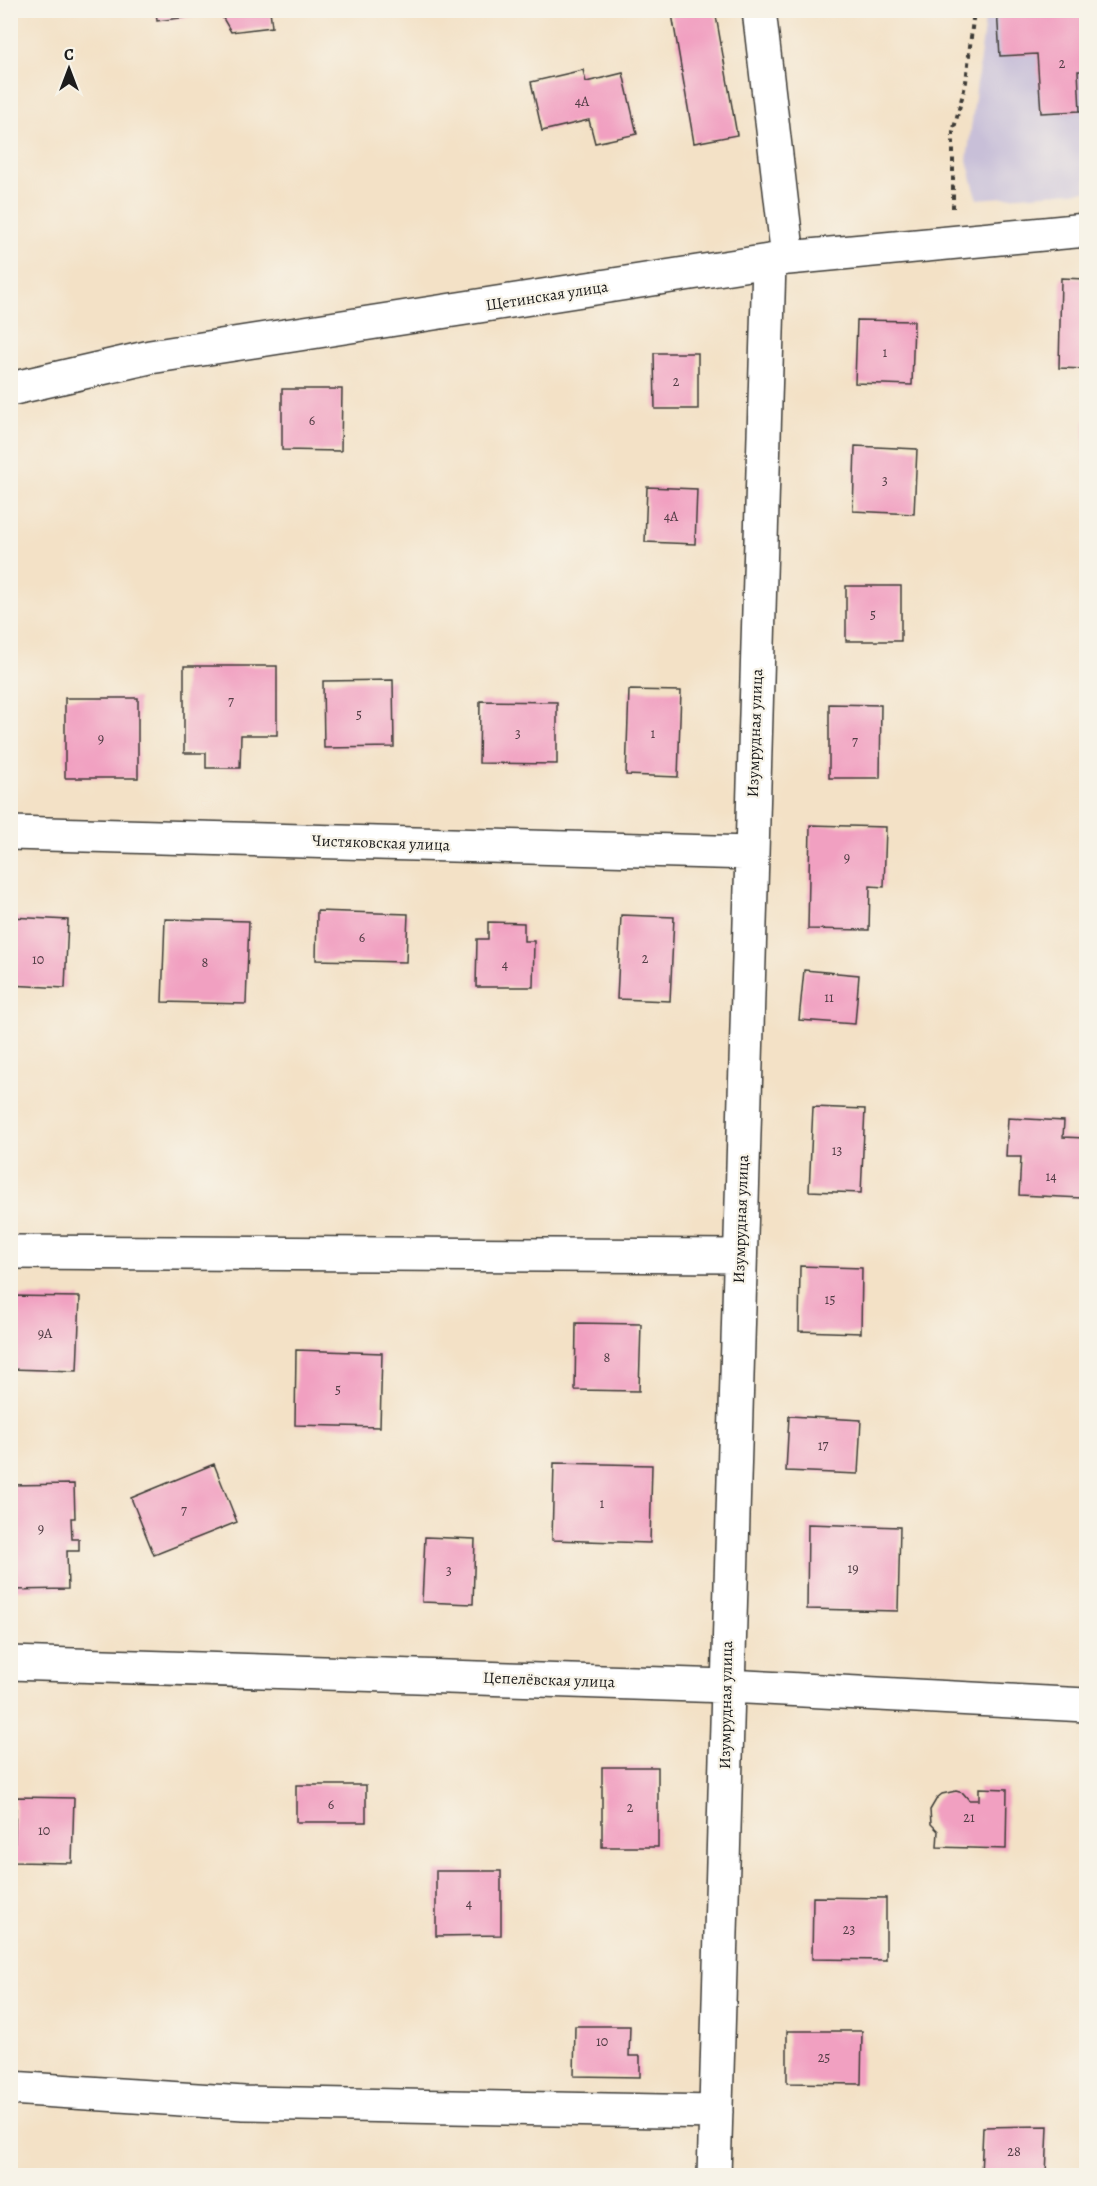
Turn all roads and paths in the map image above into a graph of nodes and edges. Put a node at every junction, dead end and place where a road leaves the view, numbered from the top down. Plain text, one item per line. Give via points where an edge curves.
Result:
1 (759, 10) edge
2 (974, 10) edge
3 (1086, 230) edge
4 (952, 242) junction
5 (778, 260) junction
6 (10, 388) edge
7 (10, 833) edge
8 (752, 853) junction
9 (10, 1252) edge
10 (739, 1256) junction
11 (10, 1663) edge
12 (727, 1686) junction
13 (1086, 1705) edge
14 (10, 2088) edge
15 (716, 2112) junction
16 (714, 2175) edge

1 - 5 street, Изумрудная улица
2 - 4 path via 966,82 953,132
3 - 4 street, Щетинская улица
4 - 5 street, Щетинская улица
5 - 6 street, Щетинская улица via 150,357
5 - 8 street, Изумрудная улица
7 - 8 street, Чистяковская улица
8 - 10 street, Изумрудная улица
9 - 10 street
10 - 12 street, Изумрудная улица
11 - 12 street, Цепелёвская улица
12 - 13 street, Цепелёвская улица
12 - 15 street, Изумрудная улица
14 - 15 street via 244,2103
15 - 16 street, Изумрудная улица

